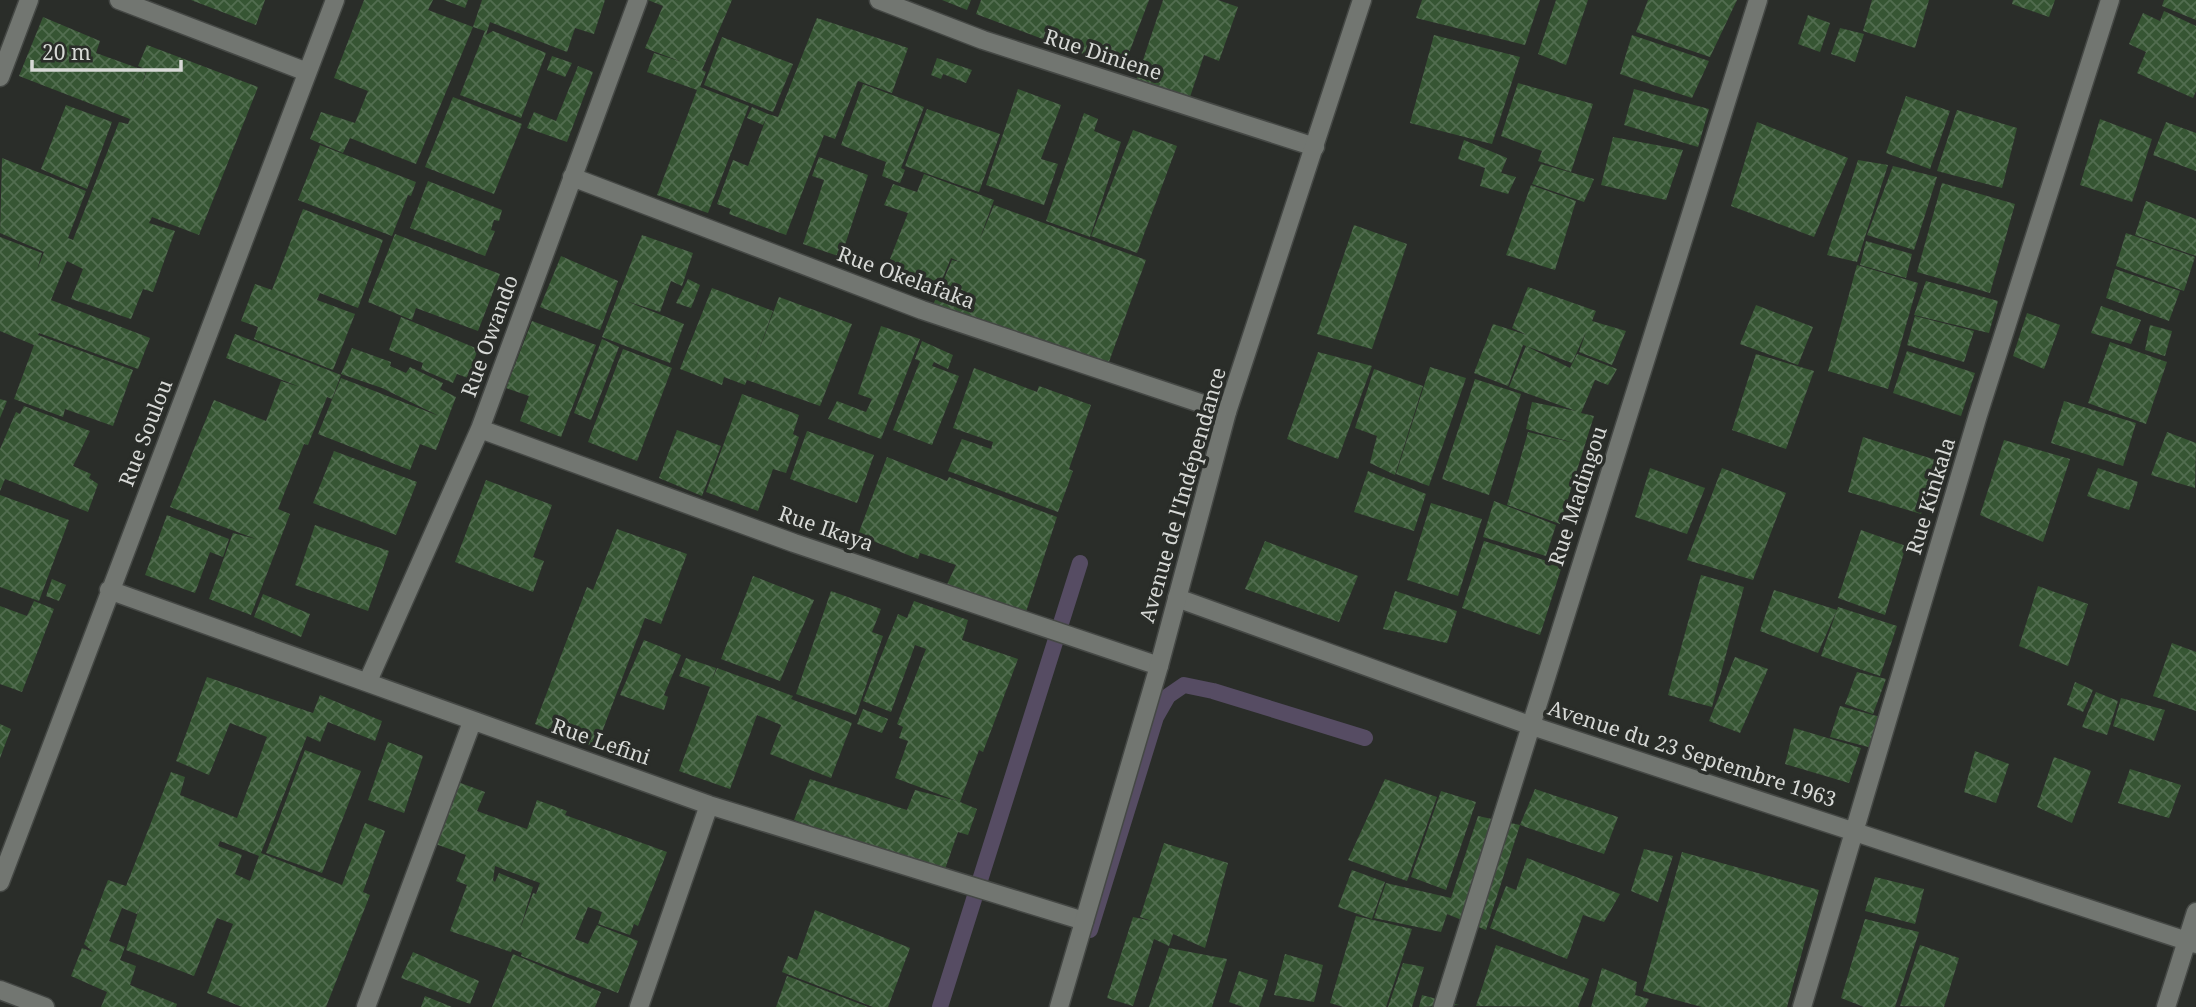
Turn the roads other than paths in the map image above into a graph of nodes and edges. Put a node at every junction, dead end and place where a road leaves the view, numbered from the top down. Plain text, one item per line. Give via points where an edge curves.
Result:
1 (29, 0) edge
2 (119, 0) edge
3 (335, 0) edge
4 (638, 0) edge
5 (878, 0) edge
6 (1363, 0) edge
7 (1758, 0) edge
8 (2110, 0) edge
9 (307, 72) junction
10 (0, 78) edge
11 (1315, 148) junction
12 (572, 177) junction
13 (1227, 412) junction
14 (480, 429) junction
15 (109, 590) junction
16 (1177, 598) junction
17 (1159, 666) junction
18 (368, 681) junction
19 (472, 722) junction
20 (1529, 725) junction
21 (709, 805) junction
22 (1855, 831) junction
23 (0, 882) edge
24 (2196, 912) edge
25 (1084, 922) junction
26 (2192, 943) edge
27 (0, 990) edge
28 (46, 1007) edge
29 (366, 1007) edge
30 (639, 1007) edge
31 (1059, 1007) edge
32 (1443, 1007) edge
33 (1802, 1007) edge
34 (2166, 1007) edge

1 - 10 street
2 - 9 street
3 - 9 street, Rue Soulou
4 - 12 street, Rue Owando
5 - 11 street, Rue Diniene via 983,40
6 - 11 street, Avenue de l'Indépendance
7 - 20 street, Rue Madingou
8 - 22 street, Rue Kinkala via 1978,415
9 - 15 street, Rue Soulou
11 - 13 street, Avenue de l'Indépendance
12 - 13 street, Rue Okelafaka via 922,310
12 - 14 street, Rue Owando
13 - 16 street, Avenue de l'Indépendance
14 - 17 street, Rue Ikaya
14 - 18 street, Rue Owando
15 - 18 street, Rue Lefini
15 - 23 street, Rue Soulou
16 - 17 street, Avenue de l'Indépendance
16 - 20 street, Avenue du 23 Septembre 1963
17 - 25 street, Avenue de l'Indépendance
18 - 19 street, Rue Lefini
19 - 21 street, Rue Lefini
19 - 29 street
20 - 22 street, Avenue du 23 Septembre 1963
20 - 32 street, Rue Madingou
21 - 25 street, Rue Lefini
21 - 30 street
22 - 26 street, Avenue du 23 Septembre 1963
22 - 33 street, Rue Kinkala
24 - 26 street
25 - 31 street, Avenue de l'Indépendance
26 - 34 street
27 - 28 street

